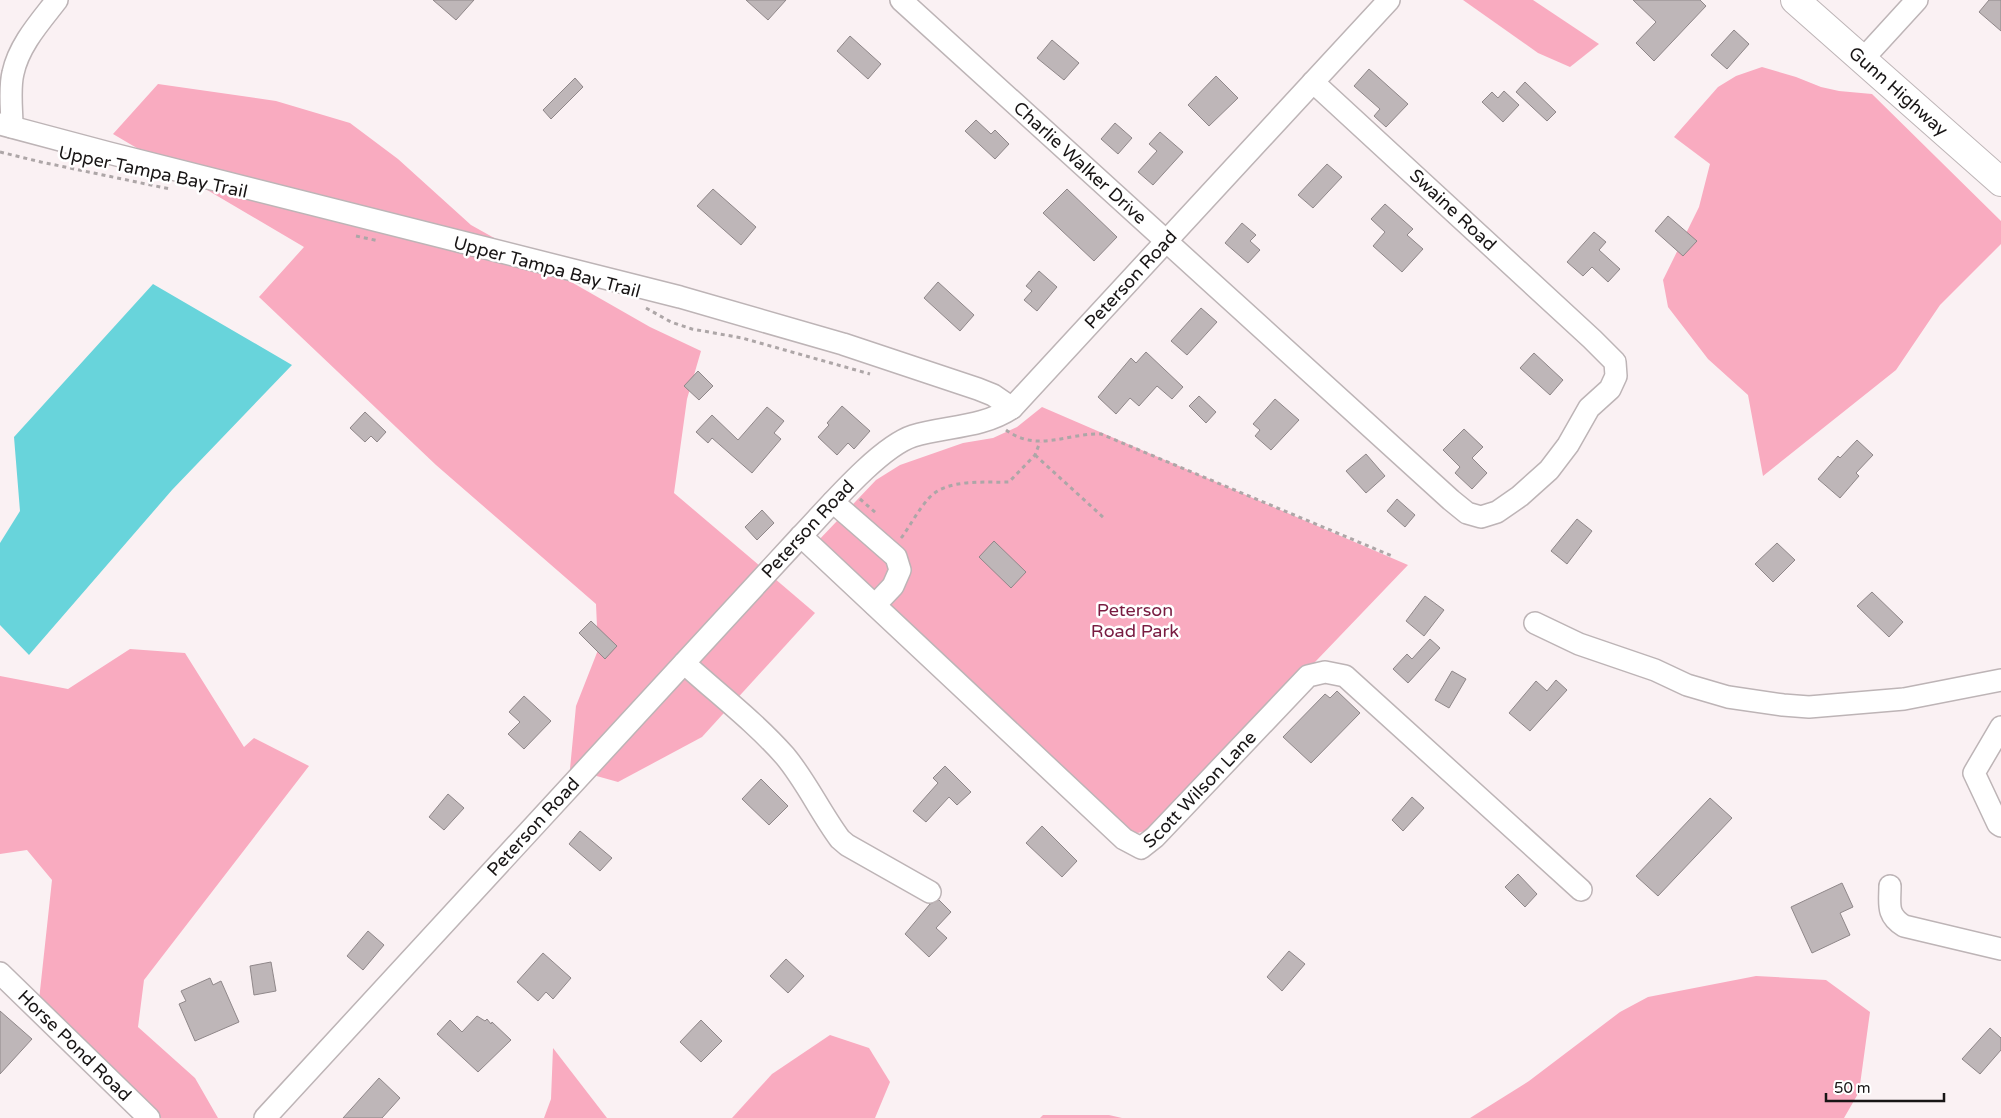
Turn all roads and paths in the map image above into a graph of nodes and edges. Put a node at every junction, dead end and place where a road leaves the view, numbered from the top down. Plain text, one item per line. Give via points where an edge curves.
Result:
1 (57, 0) edge
2 (901, 0) edge
3 (1389, 0) edge
4 (1795, 0) edge
5 (1918, 0) edge
6 (1863, 59) junction
7 (1314, 82) junction
8 (6, 126) edge
9 (0, 152) edge
10 (2001, 182) edge
11 (176, 190) dead end
12 (354, 235) dead end
13 (1167, 241) junction
14 (381, 242) dead end
15 (639, 305) dead end
16 (874, 375) dead end
17 (1012, 408) junction
18 (990, 420) junction
19 (1040, 442) junction
20 (1035, 455) junction
21 (1415, 468) joint
22 (858, 496) dead end
23 (834, 502) junction
24 (880, 517) dead end
25 (1104, 518) dead end
26 (895, 530) dead end
27 (801, 536) junction
28 (1392, 556) dead end
29 (875, 605) junction
30 (1535, 623) dead end
31 (684, 663) junction
32 (2001, 680) edge
33 (2001, 727) edge
34 (2001, 826) edge
35 (1890, 886) dead end
36 (1581, 890) dead end
37 (930, 892) dead end
38 (2001, 949) edge
39 (0, 972) edge
40 (149, 1118) edge
41 (265, 1118) edge

1 - 8 street via 19,54 12,74
2 - 13 street, Charlie Walker Drive
3 - 7 street, Peterson Road
4 - 6 main road, Gunn Highway
5 - 6 street
6 - 10 main road, Gunn Highway
7 - 13 street, Peterson Road
7 - 21 street, Swaine Road via 1614,362 1616,376 1610,389 1589,408 1550,470 1498,512 1481,517 1467,513
8 - 17 street via 680,297 843,344 978,389
9 - 11 path, Upper Tampa Bay Trail
12 - 14 path
13 - 17 street, Peterson Road
13 - 21 street, Charlie Walker Drive
15 - 16 path, Upper Tampa Bay Trail via 692,329 742,338
17 - 18 street, Peterson Road
18 - 19 path via 1014,436
18 - 23 street, Peterson Road via 912,437 895,444
19 - 20 path
19 - 28 path via 1101,434
20 - 25 path
20 - 26 path via 1009,482 967,483 936,492 902,537
22 - 24 path
23 - 27 street, Peterson Road
23 - 29 street via 896,557 900,570 893,586
27 - 29 street, Scott Wilson Lane
27 - 31 street, Peterson Road
29 - 36 street, Scott Wilson Lane via 1124,839 1141,848 1308,676 1325,672 1345,676
30 - 32 street via 1579,644 1687,685 1728,697 1783,705 1809,707 1904,700
31 - 37 street via 784,756 847,845
31 - 41 street, Peterson Road
33 - 34 street via 1974,773
35 - 38 street via 1890,909 1894,920 1904,926
39 - 40 street, Horse Pond Road

